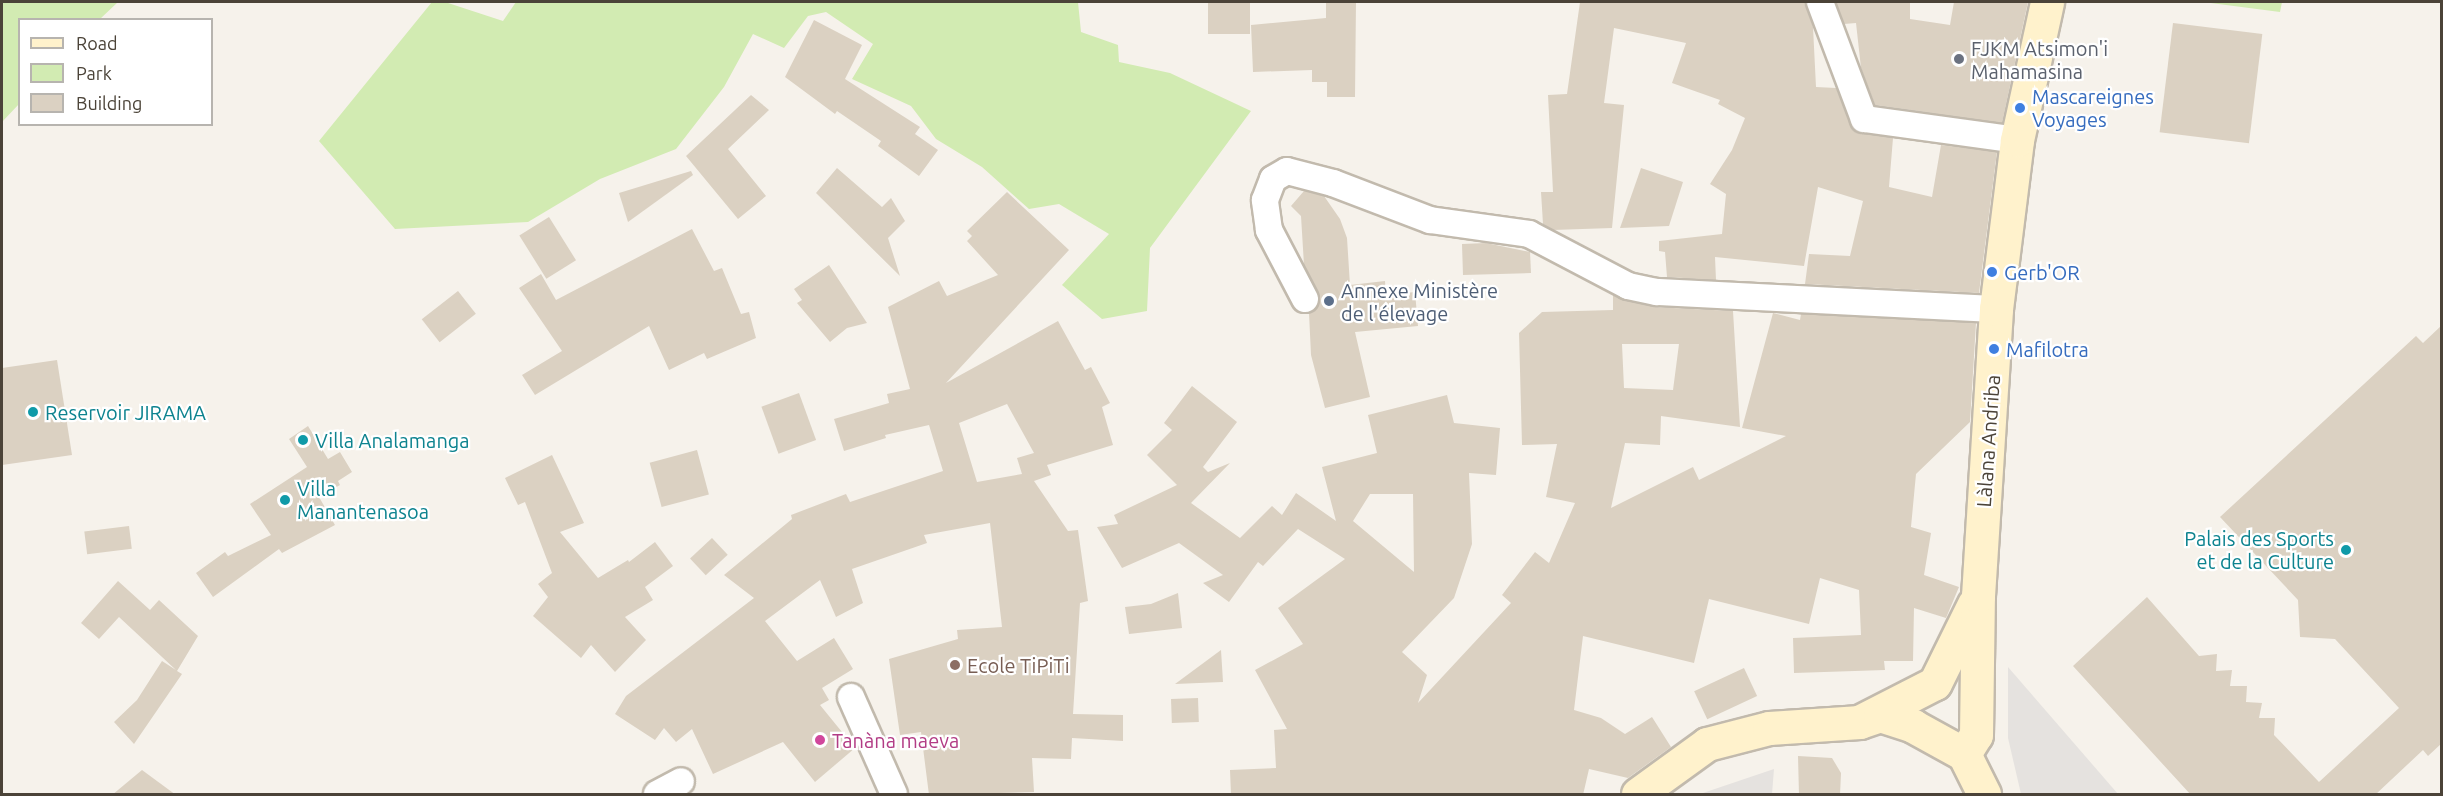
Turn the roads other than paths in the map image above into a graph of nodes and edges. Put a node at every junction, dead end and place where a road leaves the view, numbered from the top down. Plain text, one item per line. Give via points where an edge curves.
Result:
1 (1820, 2) edge
2 (2047, 2) edge
3 (2017, 140) junction
4 (1305, 300) dead end
5 (1996, 309) junction
6 (1978, 596) junction
7 (851, 698) dead end
8 (1860, 722) junction
9 (1964, 754) junction
10 (681, 781) dead end
11 (657, 795) edge
12 (894, 795) edge
13 (1638, 795) edge
14 (1984, 795) edge

1 - 3 street via 1864,119
2 - 3 street, Làlana Andriba
3 - 5 street, Làlana Andriba
4 - 5 street via 1269,230 1265,200 1273,179 1287,171 1333,183 1430,220 1529,234 1628,286 1657,292
5 - 6 street, Làlana Andriba
6 - 8 street via 1935,682
6 - 9 street, Làlana Andriba via 1976,735
7 - 12 street
8 - 9 street via 1880,715 1913,726
8 - 13 street via 1769,728 1707,744
9 - 14 street
10 - 11 street

